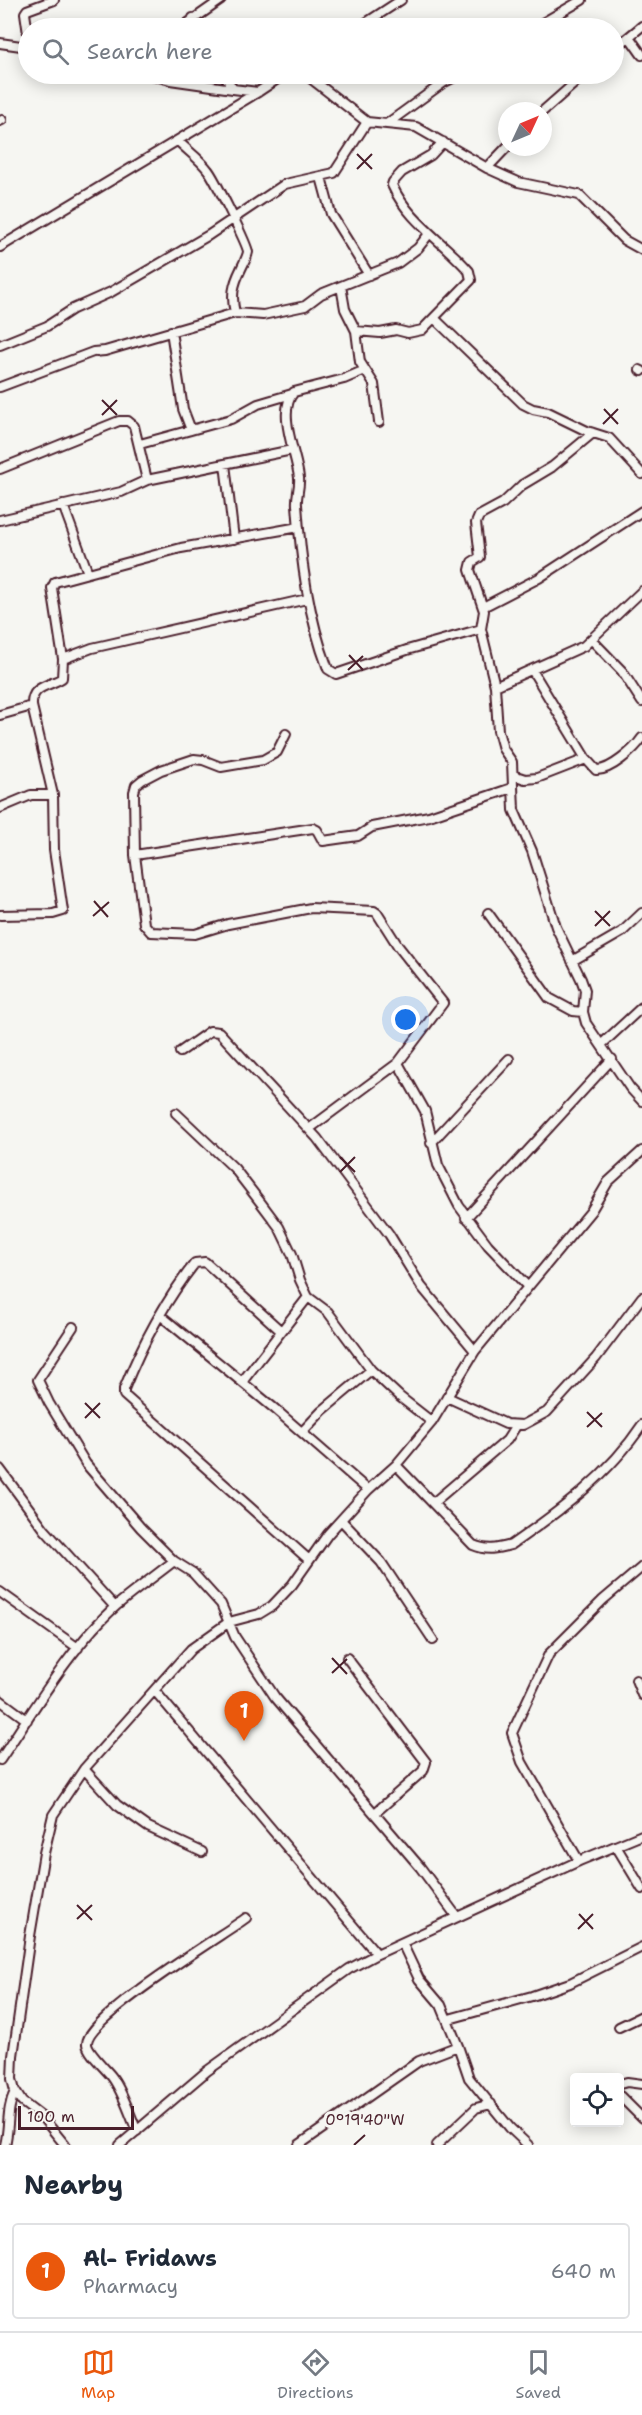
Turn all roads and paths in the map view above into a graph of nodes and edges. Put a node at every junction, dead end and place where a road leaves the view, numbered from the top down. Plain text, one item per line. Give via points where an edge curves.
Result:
1 (54, 0) edge
2 (221, 0) edge
3 (402, 0) edge
4 (582, 0) edge
5 (26, 18) edge
6 (193, 18) edge
7 (374, 18) edge
8 (551, 18) edge
9 (642, 26) edge
10 (630, 38) junction
11 (624, 42) edge
12 (0, 43) edge
13 (18, 46) edge
14 (642, 55) edge
15 (204, 84) edge
16 (230, 84) edge
17 (270, 84) edge
18 (318, 84) edge
19 (442, 84) edge
20 (574, 84) edge
21 (233, 89) junction
22 (258, 92) junction
23 (552, 103) edge
24 (367, 122) junction
25 (388, 123) junction
26 (178, 141) junction
27 (443, 142) junction
28 (498, 156) edge
29 (487, 168) junction
30 (321, 177) junction
31 (232, 219) junction
32 (429, 234) junction
33 (0, 247) edge
34 (642, 250) edge
35 (369, 275) junction
36 (340, 286) junction
37 (235, 313) junction
38 (434, 318) junction
39 (356, 331) junction
40 (171, 332) junction
41 (0, 345) edge
42 (364, 370) junction
43 (0, 387) edge
44 (292, 394) junction
45 (379, 422) dead end
46 (192, 430) junction
47 (593, 433) junction
48 (140, 444) junction
49 (292, 450) junction
50 (225, 464) junction
51 (0, 469) edge
52 (642, 474) edge
53 (147, 480) junction
54 (63, 505) junction
55 (642, 511) edge
56 (0, 520) edge
57 (299, 527) junction
58 (234, 539) junction
59 (88, 573) junction
60 (642, 591) edge
61 (307, 599) junction
62 (483, 607) junction
63 (481, 629) junction
64 (592, 640) junction
65 (63, 659) junction
66 (532, 670) junction
67 (495, 686) junction
68 (642, 702) edge
69 (32, 706) junction
70 (0, 715) edge
71 (286, 734) dead end
72 (642, 738) edge
73 (586, 759) junction
74 (513, 775) junction
75 (512, 788) junction
76 (53, 795) junction
77 (0, 808) edge
78 (135, 855) junction
79 (488, 913) dead end
80 (642, 913) edge
81 (0, 915) edge
82 (572, 960) junction
83 (642, 1007) edge
84 (583, 1012) junction
85 (602, 1044) junction
86 (180, 1052) dead end
87 (509, 1059) dead end
88 (612, 1059) junction
89 (398, 1063) junction
90 (642, 1101) edge
91 (176, 1113) dead end
92 (309, 1130) junction
93 (431, 1143) junction
94 (642, 1151) edge
95 (466, 1218) junction
96 (528, 1287) junction
97 (308, 1297) junction
98 (642, 1297) edge
99 (160, 1315) junction
100 (73, 1327) dead end
101 (282, 1331) junction
102 (475, 1351) junction
103 (371, 1370) junction
104 (242, 1382) junction
105 (447, 1397) junction
106 (432, 1422) junction
107 (642, 1425) edge
108 (516, 1426) junction
109 (302, 1432) junction
110 (396, 1465) junction
111 (0, 1469) edge
112 (368, 1490) junction
113 (433, 1503) junction
114 (341, 1520) junction
115 (308, 1559) junction
116 (174, 1561) junction
117 (642, 1568) edge
118 (0, 1592) edge
119 (115, 1607) junction
120 (229, 1622) junction
121 (433, 1640) dead end
122 (78, 1648) junction
123 (347, 1658) dead end
124 (636, 1680) dead end
125 (155, 1691) junction
126 (642, 1695) edge
127 (0, 1700) edge
128 (27, 1720) junction
129 (0, 1760) edge
130 (84, 1769) junction
131 (375, 1813) junction
132 (642, 1835) edge
133 (616, 1846) junction
134 (202, 1852) dead end
135 (579, 1861) junction
136 (642, 1889) edge
137 (457, 1917) junction
138 (246, 1918) dead end
139 (402, 1943) junction
140 (642, 1947) edge
141 (377, 1954) junction
142 (642, 2016) edge
143 (448, 2019) junction
144 (619, 2027) dead end
145 (458, 2046) junction
146 (624, 2083) edge
147 (642, 2084) edge
148 (15, 2091) junction
149 (624, 2100) edge
150 (491, 2104) junction
151 (642, 2118) edge
152 (137, 2131) junction
153 (5, 2145) edge
154 (65, 2145) edge
155 (120, 2145) edge
156 (299, 2145) edge
157 (437, 2145) edge
158 (528, 2145) edge

1 - 5 street via 27,10
2 - 6 street
3 - 7 street
4 - 8 street
9 - 10 street
10 - 11 street
10 - 14 street
12 - 13 street
15 - 21 street
16 - 21 street
17 - 22 street
18 - 24 street
19 - 25 street
20 - 23 street
21 - 22 street
22 - 26 street
24 - 25 street
24 - 30 street via 340,167
25 - 27 street via 416,128
26 - 31 street via 208,169
26 - 33 street
27 - 29 street
27 - 32 street via 393,182 406,207
28 - 29 street
29 - 34 street via 525,185 579,195 624,240
30 - 31 street via 285,184
30 - 35 street via 331,214
31 - 37 street via 248,252 231,296
31 - 41 street via 111,292 47,326
32 - 35 street via 406,258
32 - 38 street via 460,260 471,276
35 - 36 street
36 - 37 street via 305,306 263,315
36 - 39 street
37 - 40 street
38 - 39 street via 416,333
38 - 47 street via 523,404
39 - 42 street
40 - 43 street via 93,352
40 - 46 street via 183,409
42 - 44 street
42 - 45 street via 374,384
44 - 46 street
44 - 49 street via 287,420
46 - 48 street
47 - 52 street via 613,442
47 - 62 street via 503,503 477,518 480,557 472,562 470,570
48 - 51 street via 134,426 128,420 119,421
48 - 53 street
49 - 50 street
49 - 57 street via 299,480
50 - 53 street
50 - 58 street
53 - 54 street via 121,492
54 - 56 street
54 - 59 street
55 - 62 street via 539,578
57 - 58 street
57 - 61 street
58 - 59 street via 181,548
59 - 65 street via 53,584
60 - 64 street
61 - 63 street via 328,669 336,674
61 - 65 street via 92,648
62 - 63 street
63 - 67 street
64 - 66 street via 577,651
64 - 68 street via 622,671
65 - 69 street via 62,678 39,688
66 - 67 street
66 - 73 street
67 - 74 street via 498,730 503,749 512,762
69 - 70 street
69 - 76 street
71 - 78 street via 277,752 263,760 221,767 194,759 138,782 134,792
72 - 73 street via 603,770 596,770
73 - 74 street via 537,778
74 - 75 street
75 - 78 street via 429,816 372,827 358,836 323,841 313,828
75 - 82 street via 514,810 532,851 556,927
76 - 77 street via 31,795
76 - 81 street via 55,857 63,911
78 - 89 street via 144,924 152,932 195,934 311,908 377,913 443,1003
79 - 84 street via 549,998
80 - 82 street via 622,932
82 - 84 street via 585,990
83 - 85 street
84 - 85 street via 586,1023
85 - 88 street
86 - 92 street via 210,1031 219,1032
87 - 93 street
88 - 90 street
88 - 95 street
89 - 92 street
89 - 93 street via 425,1111
91 - 97 street via 234,1168 279,1227
92 - 102 street via 390,1234 421,1286
93 - 95 street via 443,1177
94 - 96 street via 608,1182 591,1211
95 - 96 street
96 - 102 street
97 - 101 street
97 - 103 street via 328,1312
98 - 108 street via 548,1412
99 - 101 street via 195,1263 205,1262
99 - 104 street
99 - 115 street via 135,1363 124,1395
100 - 116 street via 40,1374 39,1385 86,1464
101 - 104 street
102 - 105 street
103 - 106 street
103 - 109 street
104 - 109 street
105 - 106 street
105 - 108 street
106 - 110 street
107 - 113 street via 584,1491 511,1545 485,1550 473,1545
108 - 113 street via 507,1440
109 - 112 street
110 - 112 street
110 - 113 street
111 - 119 street via 45,1530
112 - 114 street
114 - 115 street
114 - 121 street via 381,1562
115 - 120 street via 292,1585 272,1606
116 - 119 street
116 - 120 street via 209,1589
117 - 135 street via 549,1654 512,1733 522,1762
118 - 122 street
119 - 122 street
120 - 125 street via 191,1648
120 - 131 street via 274,1697
122 - 128 street
123 - 131 street via 426,1762 423,1771
124 - 126 street
125 - 130 street
125 - 141 street
127 - 128 street
128 - 129 street
130 - 134 street via 117,1806 148,1827
130 - 148 street via 53,1815 44,1853 13,2056
131 - 137 street
132 - 133 street
133 - 135 street
133 - 136 street
135 - 137 street
137 - 139 street
138 - 152 street via 146,1986 96,2025 88,2036 89,2049 115,2082
139 - 141 street
139 - 143 street via 419,1979
140 - 143 street via 570,1983
141 - 152 street via 349,1969 207,2071
142 - 144 street
143 - 145 street
145 - 150 street via 469,2078
145 - 156 street via 411,2066
146 - 147 street
148 - 153 street via 8,2108
148 - 154 street
149 - 151 street
150 - 157 street via 476,2108
150 - 158 street
152 - 155 street

